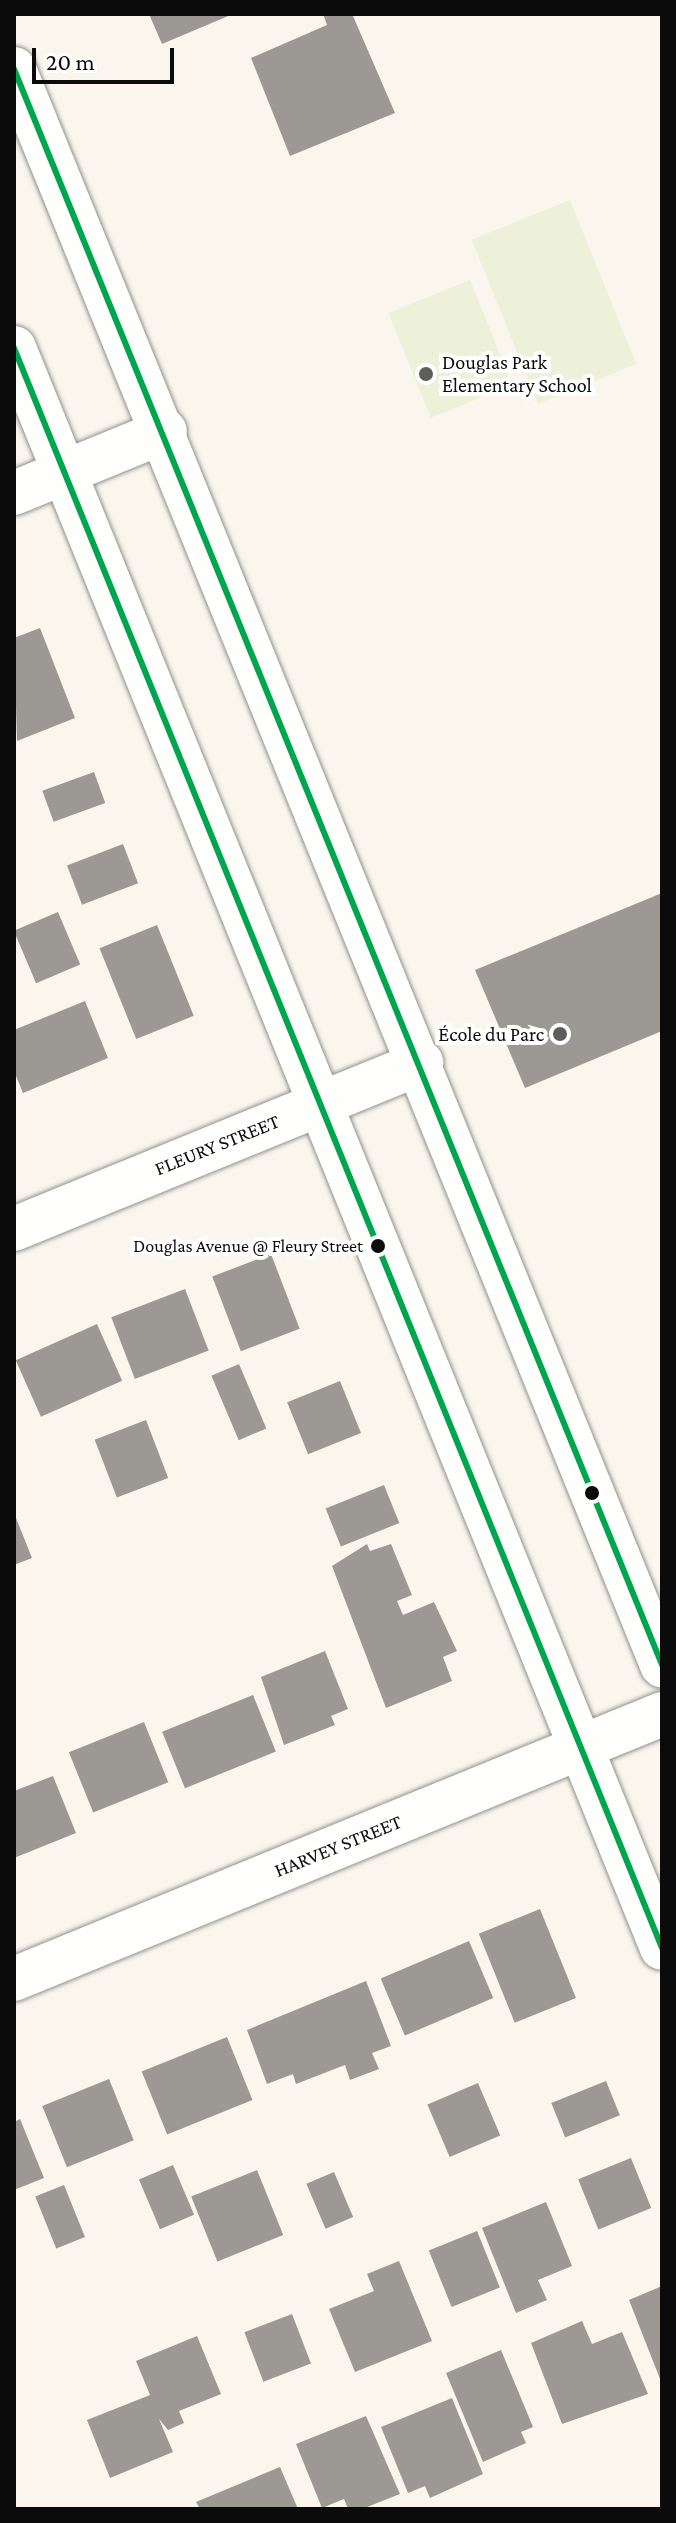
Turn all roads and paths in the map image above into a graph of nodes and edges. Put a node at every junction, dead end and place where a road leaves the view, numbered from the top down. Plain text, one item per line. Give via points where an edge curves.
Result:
1 (14, 69) edge
2 (14, 348) edge
3 (165, 431) junction
4 (64, 473) junction
5 (14, 493) edge
6 (421, 1063) junction
7 (316, 1105) junction
8 (14, 1229) edge
9 (662, 1665) edge
10 (662, 1714) edge
11 (579, 1748) junction
12 (662, 1948) edge
13 (14, 1979) edge

1 - 3 street
2 - 4 street
3 - 4 street
3 - 6 street
4 - 5 street
4 - 7 street
6 - 7 street, FLEURY STREET
6 - 9 street
7 - 8 street, FLEURY STREET
7 - 11 street
10 - 11 street, HARVEY STREET
11 - 12 street
11 - 13 street, HARVEY STREET

